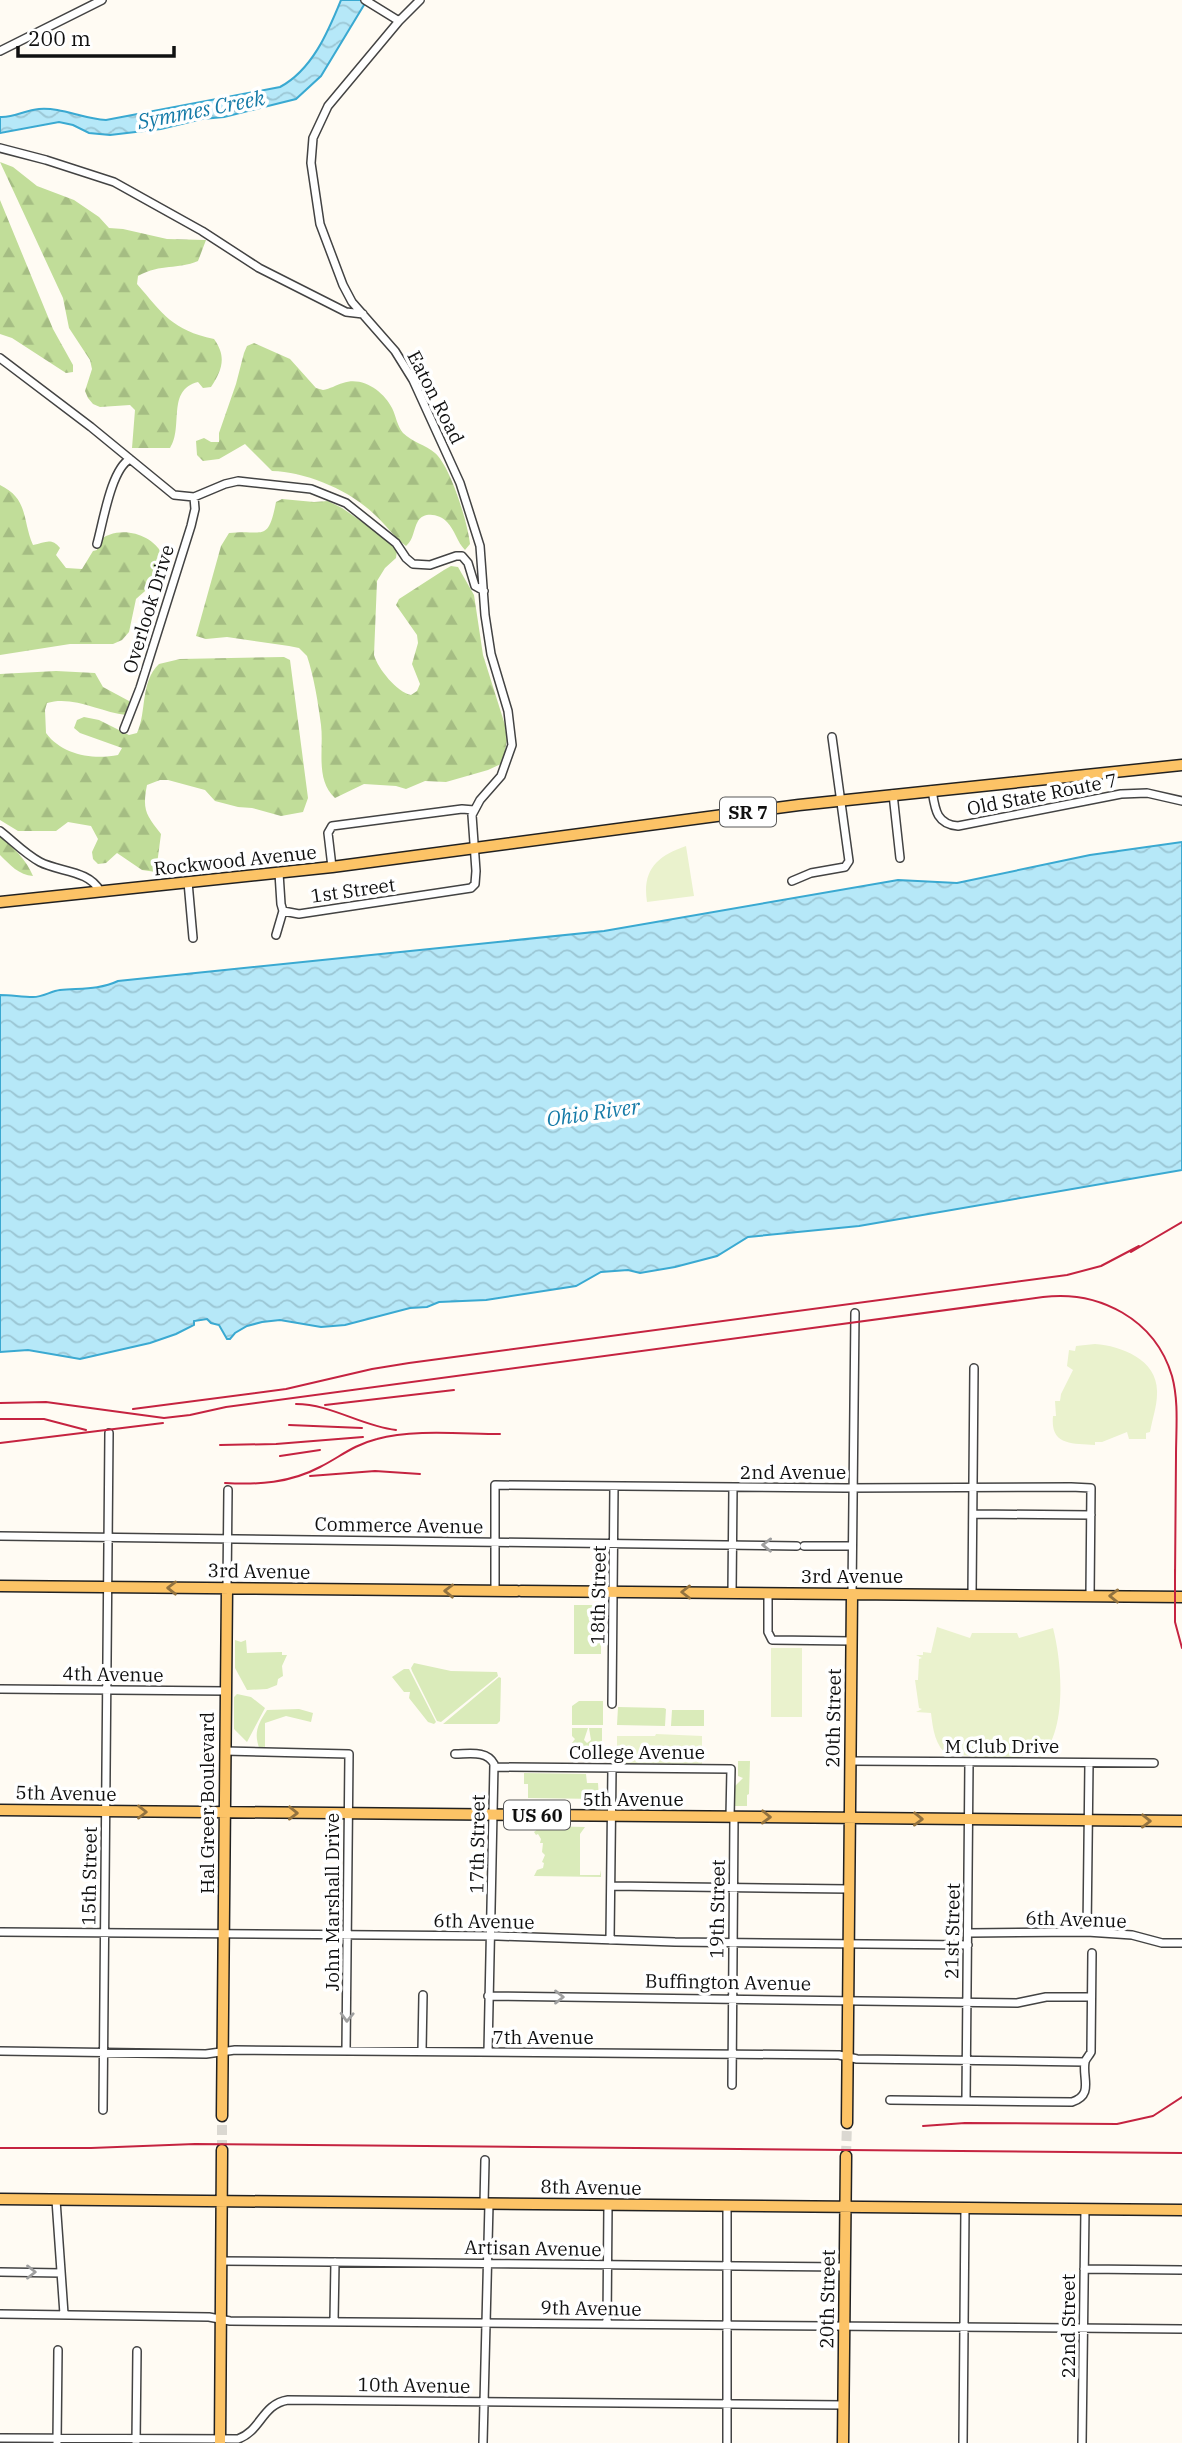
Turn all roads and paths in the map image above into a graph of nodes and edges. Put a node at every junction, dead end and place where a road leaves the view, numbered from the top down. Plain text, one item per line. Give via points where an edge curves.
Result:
1 (102, 0) edge
2 (420, 0) edge
3 (369, 2) edge
4 (399, 21) junction
5 (0, 51) edge
6 (0, 148) edge
7 (363, 314) junction
8 (0, 358) edge
9 (130, 459) junction
10 (194, 497) junction
11 (97, 544) dead end
12 (484, 591) junction
13 (124, 729) dead end
14 (832, 737) dead end
15 (1182, 765) edge
16 (932, 790) junction
17 (894, 794) junction
18 (841, 800) junction
19 (1182, 801) edge
20 (474, 810) junction
21 (0, 831) edge
22 (474, 849) junction
23 (900, 858) dead end
24 (332, 867) junction
25 (279, 873) junction
26 (792, 881) dead end
27 (188, 882) junction
28 (100, 891) junction
29 (0, 902) edge
30 (283, 911) junction
31 (276, 935) dead end
32 (193, 938) dead end
33 (855, 1313) dead end
34 (974, 1368) dead end
35 (109, 1433) dead end
36 (614, 1486) junction
37 (973, 1487) junction
38 (733, 1488) junction
39 (853, 1488) junction
40 (228, 1489) dead end
41 (973, 1514) junction
42 (1091, 1515) junction
43 (0, 1536) edge
44 (107, 1538) junction
45 (227, 1539) junction
46 (494, 1542) junction
47 (614, 1544) junction
48 (733, 1545) junction
49 (852, 1546) junction
50 (0, 1586) edge
51 (107, 1587) junction
52 (227, 1588) junction
53 (495, 1591) junction
54 (613, 1592) junction
55 (732, 1593) junction
56 (768, 1593) junction
57 (852, 1594) junction
58 (972, 1595) junction
59 (1090, 1596) junction
60 (1182, 1597) edge
61 (852, 1641) junction
62 (0, 1689) edge
63 (106, 1690) junction
64 (226, 1691) junction
65 (612, 1704) dead end
66 (225, 1751) junction
67 (455, 1754) dead end
68 (850, 1761) junction
69 (969, 1762) junction
70 (1089, 1763) junction
71 (1154, 1763) dead end
72 (494, 1767) junction
73 (612, 1768) junction
74 (0, 1810) edge
75 (105, 1811) junction
76 (225, 1812) junction
77 (348, 1814) junction
78 (492, 1815) junction
79 (611, 1816) junction
80 (732, 1817) junction
81 (850, 1818) junction
82 (969, 1819) junction
83 (1088, 1820) junction
84 (1182, 1821) edge
85 (611, 1886) junction
86 (733, 1888) junction
87 (849, 1889) junction
88 (0, 1932) edge
89 (1087, 1932) junction
90 (104, 1933) junction
91 (969, 1933) junction
92 (224, 1934) junction
93 (347, 1935) junction
94 (490, 1937) junction
95 (610, 1940) junction
96 (733, 1943) junction
97 (1182, 1943) edge
98 (848, 1944) junction
99 (968, 1945) junction
100 (1092, 1953) dead end
101 (423, 1995) dead end
102 (490, 1996) junction
103 (1091, 1997) junction
104 (732, 1998) junction
105 (848, 1999) junction
106 (968, 2002) junction
107 (0, 2051) edge
108 (346, 2051) junction
109 (103, 2052) junction
110 (223, 2052) junction
111 (422, 2052) junction
112 (488, 2052) junction
113 (732, 2054) junction
114 (847, 2057) junction
115 (967, 2060) junction
116 (1085, 2062) junction
117 (732, 2085) dead end
118 (890, 2100) dead end
119 (966, 2100) junction
120 (103, 2110) dead end
121 (222, 2116) tunnel mouth
122 (846, 2123) tunnel mouth
123 (222, 2150) tunnel mouth
124 (846, 2156) tunnel mouth
125 (485, 2160) dead end
126 (0, 2199) edge
127 (56, 2200) junction
128 (221, 2201) junction
129 (486, 2204) junction
130 (608, 2205) junction
131 (727, 2206) junction
132 (846, 2207) junction
133 (965, 2208) junction
134 (1086, 2209) junction
135 (1182, 2210) edge
136 (221, 2261) junction
137 (335, 2262) junction
138 (488, 2263) junction
139 (607, 2264) junction
140 (726, 2266) junction
141 (845, 2266) junction
142 (1084, 2269) junction
143 (1182, 2270) edge
144 (0, 2272) edge
145 (61, 2273) junction
146 (0, 2314) edge
147 (64, 2314) junction
148 (220, 2319) junction
149 (334, 2321) junction
150 (486, 2323) junction
151 (607, 2324) junction
152 (727, 2325) junction
153 (845, 2326) junction
154 (964, 2327) junction
155 (1083, 2328) junction
156 (1182, 2329) edge
157 (58, 2350) dead end
158 (137, 2351) dead end
159 (483, 2402) junction
160 (727, 2404) junction
161 (844, 2405) junction
162 (0, 2438) edge
163 (57, 2441) edge
164 (136, 2441) edge
165 (220, 2441) edge
166 (483, 2443) edge
167 (727, 2443) edge
168 (844, 2443) edge
169 (963, 2443) edge
170 (1082, 2443) edge

1 - 5 street
2 - 4 street, Eaton Road
3 - 4 street
4 - 7 street, Eaton Road via 333,99 311,146 320,224 343,285
6 - 7 street via 114,182 259,268 346,312
7 - 12 street, Eaton Road via 404,365 450,459 473,517
8 - 9 street
9 - 10 street via 169,492
9 - 11 street via 112,487
10 - 12 street via 238,481 319,491 352,508 396,543 413,564 430,565 462,556 475,586
10 - 13 street, Overlook Drive via 191,526
12 - 20 street, Eaton Road via 491,654 508,711 512,745 501,776
14 - 18 street
15 - 16 main road, SR 7
16 - 17 main road, SR 7
16 - 19 street, Old State Route 7 via 941,821 958,826 1121,794 1147,793
17 - 18 main road, SR 7
17 - 23 street
18 - 22 main road, SR 7
18 - 26 street via 848,864
20 - 22 street
20 - 24 street via 332,826 328,833
21 - 28 street via 39,861 80,874
22 - 24 main road, Rockwood Avenue / SR 7
22 - 30 street, 1st Street via 475,884 467,890 299,914
24 - 25 main road, Rockwood Avenue / SR 7
25 - 27 main road, Rockwood Avenue / SR 7
25 - 30 street
27 - 28 main road, Rockwood Avenue / SR 7
27 - 32 street
28 - 29 main road, Rockwood Avenue / SR 7
30 - 31 street
33 - 39 street, 20th Street
34 - 37 street
35 - 44 street, 15th Street
36 - 38 street, 2nd Avenue
36 - 46 street, 2nd Avenue via 495,1485
36 - 47 street, 18th Street
37 - 39 street, 2nd Avenue
37 - 41 street
37 - 42 street, 2nd Avenue via 1091,1488
38 - 39 street, 2nd Avenue
38 - 48 street
39 - 49 street, 20th Street
40 - 45 street, Hal Greer Boulevard
41 - 42 street
41 - 58 street
42 - 59 street
43 - 44 street, Commerce Avenue
44 - 45 street, Commerce Avenue
44 - 51 street, 15th Street
45 - 46 street, Commerce Avenue
45 - 52 street, Hal Greer Boulevard
46 - 47 street, Commerce Avenue
46 - 53 street
47 - 48 street, Commerce Avenue
47 - 54 street, 18th Street
49 -> 48 street, Commerce Avenue
48 - 55 street
49 - 57 street, 20th Street
50 - 51 main road, 3rd Avenue
52 -> 51 main road, 3rd Avenue
51 - 63 street, 15th Street
53 -> 52 main road, 3rd Avenue
52 - 64 main road, Hal Greer Boulevard
53 - 54 main road, 3rd Avenue
55 -> 54 main road, 3rd Avenue
54 - 65 street, 18th Street
55 - 56 main road, 3rd Avenue
56 - 57 main road, 3rd Avenue
56 - 61 street via 772,1640
57 - 58 main road, 3rd Avenue
57 - 61 main road, 20th Street
58 - 59 main road, 3rd Avenue
60 -> 59 main road, 3rd Avenue
61 - 68 main road, 20th Street
62 - 63 street, 4th Avenue
63 - 64 street, 4th Avenue
63 - 75 street, 15th Street
64 - 66 main road, Hal Greer Boulevard
66 - 76 main road, Hal Greer Boulevard
66 - 77 street, John Marshall Drive via 349,1754
67 - 72 street, 17th Street via 486,1756
68 - 69 street, M Club Drive
68 - 81 main road, 20th Street
69 - 70 street, M Club Drive
69 - 82 street, 21st Street
70 - 71 street, M Club Drive
70 - 83 street
72 - 73 street, College Avenue
72 - 78 street, 17th Street
73 - 79 street
73 - 80 street, College Avenue via 731,1769
74 - 75 main road, 5th Avenue / US 60
75 -> 76 main road, 5th Avenue / US 60
75 - 90 street, 15th Street
76 -> 77 main road, 5th Avenue / US 60
76 - 92 main road, Hal Greer Boulevard
77 - 78 main road, 5th Avenue / US 60
77 - 93 street, John Marshall Drive
78 - 79 main road, 5th Avenue / US 60
78 - 94 street, 17th Street
79 - 80 main road, 5th Avenue / US 60
79 - 85 street
80 -> 81 main road, 5th Avenue / US 60
80 - 86 street, 19th Street
81 -> 82 main road, 5th Avenue / US 60
81 - 87 main road, 20th Street
82 - 83 main road, 5th Avenue / US 60
82 - 91 street, 21st Street
83 -> 84 main road, 5th Avenue / US 60
83 - 89 street
85 - 86 street
85 - 95 street
86 - 87 street
86 - 96 street, 19th Street
87 - 98 main road, 20th Street
88 - 90 street, 6th Avenue
89 - 91 street, 6th Avenue
89 - 97 street, 6th Avenue
90 - 92 street, 6th Avenue
90 - 109 street, 15th Street
91 - 99 street, 21st Street
92 - 93 street, 6th Avenue
92 - 110 main road, Hal Greer Boulevard
93 - 94 street, 6th Avenue
93 -> 108 street, John Marshall Drive
94 - 95 street, 6th Avenue
94 - 102 street, 17th Street
95 - 96 street, 6th Avenue
96 - 98 street, 6th Avenue
96 - 104 street, 19th Street
98 - 99 street, 6th Avenue
98 - 105 main road, 20th Street
99 - 106 street, 21st Street
100 - 103 street
101 - 111 street
102 -> 104 street, Buffington Avenue
102 - 112 street, 17th Street
103 - 106 street, Buffington Avenue
103 - 116 street via 1091,2052
104 - 105 street, Buffington Avenue
104 - 113 street, 19th Street
105 - 106 street, Buffington Avenue
105 - 114 main road, 20th Street
106 - 115 street, 21st Street
107 - 109 street, 7th Avenue
108 - 110 street, 7th Avenue
108 - 111 street, 7th Avenue
109 - 110 street, 7th Avenue
109 - 120 street, 15th Street
110 - 121 main road, Hal Greer Boulevard
111 - 112 street, 7th Avenue
112 - 113 street, 7th Avenue
113 - 114 street, 7th Avenue
113 - 117 street, 19th Street
114 - 115 street, 7th Avenue
114 - 122 main road, 20th Street
115 - 116 street, 7th Avenue
115 - 119 street, 21st Street
116 - 119 street via 1086,2089 1072,2102
118 - 119 street
123 - 128 main road
124 - 132 main road, 20th Street
125 - 129 street
126 - 127 main road, 8th Avenue
127 - 128 main road, 8th Avenue
127 - 145 street
128 - 129 main road, 8th Avenue
128 - 136 main road
129 - 130 main road, 8th Avenue
129 - 138 street
130 - 131 main road, 8th Avenue
130 - 139 street
131 - 132 main road, 8th Avenue
131 - 140 street
132 - 133 main road, 8th Avenue
132 - 141 main road, 20th Street
133 - 134 main road, 8th Avenue
133 - 154 street
134 - 135 main road, 8th Avenue
134 - 142 street, 22nd Street
136 - 137 street, Artisan Avenue
136 - 148 main road
137 - 138 street, Artisan Avenue
137 - 149 street
138 - 139 street, Artisan Avenue
138 - 150 street
139 - 140 street, Artisan Avenue
139 - 151 street
140 - 141 street, Artisan Avenue
140 - 152 street
141 - 153 main road, 20th Street
142 - 143 street
142 - 155 street, 22nd Street
144 -> 145 street
145 - 147 street
146 - 147 street, 9th Avenue
147 - 148 street, 9th Avenue
148 - 149 street, 9th Avenue
148 - 165 main road
149 - 150 street, 9th Avenue
150 - 151 street, 9th Avenue
150 - 159 street
151 - 152 street, 9th Avenue
152 - 153 street, 9th Avenue
152 - 160 street
153 - 154 street, 9th Avenue
153 - 161 main road, 20th Street
154 - 155 street, 9th Avenue
154 - 169 street
155 - 156 street, 9th Avenue
155 - 170 street, 22nd Street
157 - 163 street
158 - 164 street
159 - 160 street, 10th Avenue
159 - 165 street, 10th Avenue via 279,2401 268,2408 255,2429 243,2437
159 - 166 street
160 - 161 street, 10th Avenue
160 - 167 street
161 - 168 main road, 20th Street
162 - 163 street, 10th Avenue
163 - 164 street, 10th Avenue
164 - 165 street, 10th Avenue

